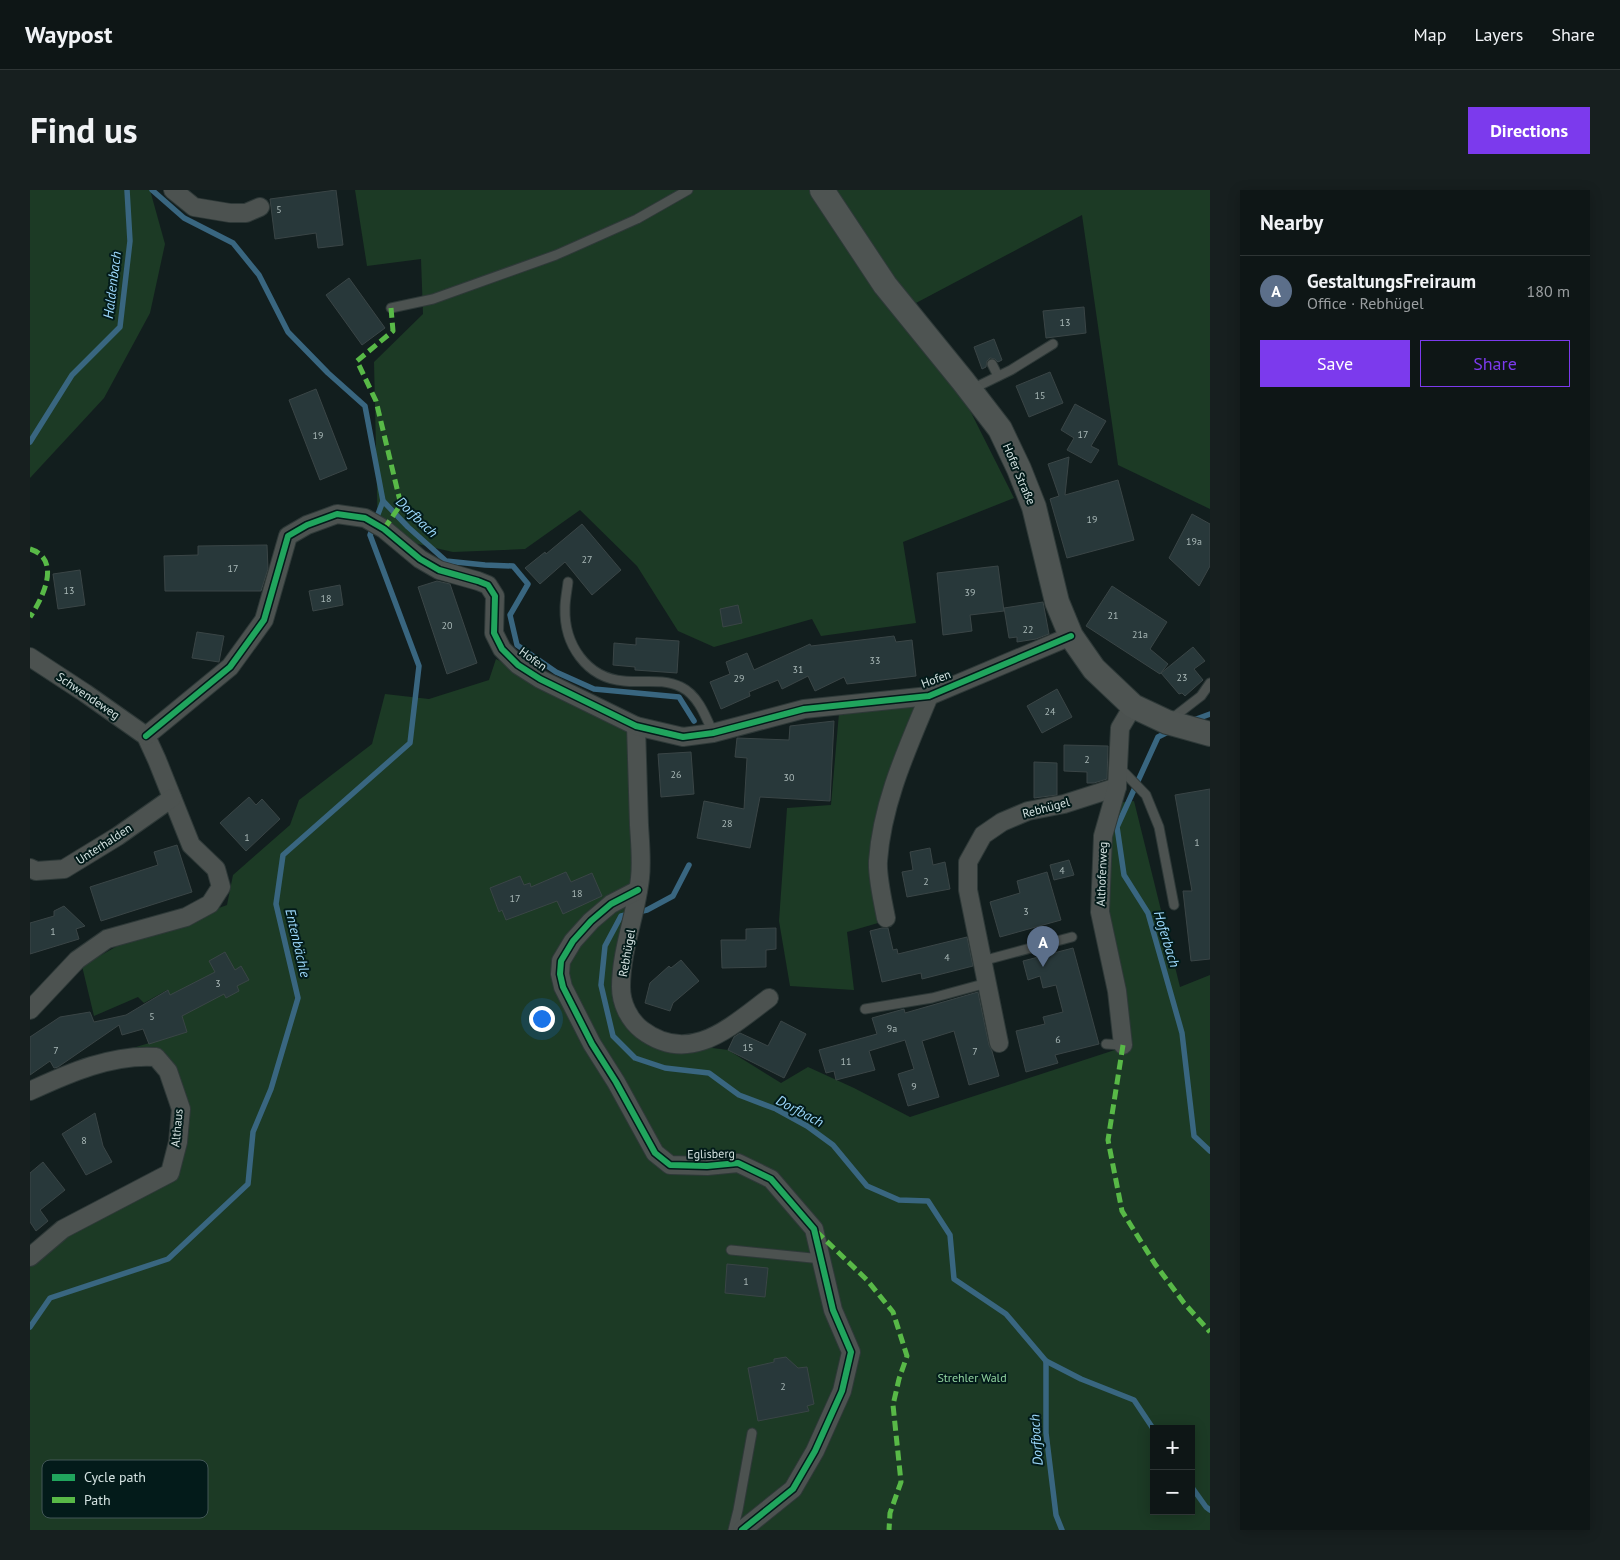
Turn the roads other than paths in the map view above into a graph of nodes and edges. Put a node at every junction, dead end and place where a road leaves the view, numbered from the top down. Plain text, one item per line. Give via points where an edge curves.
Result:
1 (173, 190) edge
2 (688, 190) edge
3 (822, 190) edge
4 (260, 207) dead end
5 (391, 308) dead end
6 (1053, 344) dead end
7 (992, 364) dead end
8 (998, 376) junction
9 (970, 390) junction
10 (568, 582) dead end
11 (1071, 636) junction
12 (30, 656) edge
13 (1210, 683) edge
14 (929, 696) junction
15 (1133, 706) junction
16 (636, 726) junction
17 (1186, 728) edge
18 (713, 733) junction
19 (146, 736) junction
20 (1121, 776) junction
21 (172, 798) junction
22 (30, 868) edge
23 (637, 898) junction
24 (1174, 905) dead end
25 (886, 918) dead end
26 (1072, 938) dead end
27 (982, 961) junction
28 (987, 983) junction
29 (769, 998) dead end
30 (865, 1008) dead end
31 (30, 1010) edge
32 (999, 1042) dead end
33 (1115, 1045) dead end
34 (30, 1091) edge
35 (731, 1250) dead end
36 (30, 1257) edge
37 (822, 1259) junction
38 (752, 1433) dead end
39 (733, 1530) edge
40 (742, 1530) edge

1 - 4 street via 194,207 230,213 246,213
2 - 5 lane via 637,219 556,255 434,299
3 - 9 street, Hofer Straße via 885,284
6 - 8 lane
7 - 8 lane
8 - 9 lane
9 - 11 street, Hofer Straße via 1000,429 1019,469 1034,507 1057,602
10 - 18 lane via 564,610 568,638 588,667 608,678 682,687 698,702
11 - 14 street, Hofen
11 - 15 street, Hofer Straße via 1094,669
12 - 19 street, Schwendeweg
13 - 17 lane
14 - 18 street, Hofen via 804,709
14 - 25 street via 887,805 878,863
15 - 17 street, Hofer Straße
15 - 20 street, Althofenweg via 1120,728
16 - 18 street, Hofen via 683,737
16 - 19 street, Hofen via 518,665 502,649 494,633 495,596 488,586 439,570 365,518 336,514 288,536 264,620 230,667
16 - 23 street, Rebhügel via 640,878
19 - 21 street
20 - 24 lane via 1146,795 1159,827
20 - 27 street, Rebhügel via 1064,804 1028,811 1002,822 983,835 968,862 968,890
20 - 33 street, Althofenweg via 1103,836 1100,912 1117,991
21 - 22 street, Unterhalden via 64,869 36,871
21 - 31 street via 191,845 216,869 221,888 210,904 186,917 107,939 77,960
23 - 29 street, Rebhügel via 621,988 624,1006 633,1023 652,1037 689,1045 723,1032
23 - 37 street, Eglisberg via 611,904 573,941 561,961 563,987 592,1044 655,1153 670,1165 738,1163 771,1179 814,1229
26 - 27 lane
27 - 28 street, Rebhügel
28 - 30 lane via 932,998
28 - 32 street, Rebhügel
34 - 36 street, Althaus via 113,1059 156,1057 168,1071 181,1109 178,1142 170,1173 63,1229
35 - 37 lane
37 - 40 street, Eglisberg via 833,1310 851,1352 842,1391 815,1452 793,1489
38 - 39 lane

